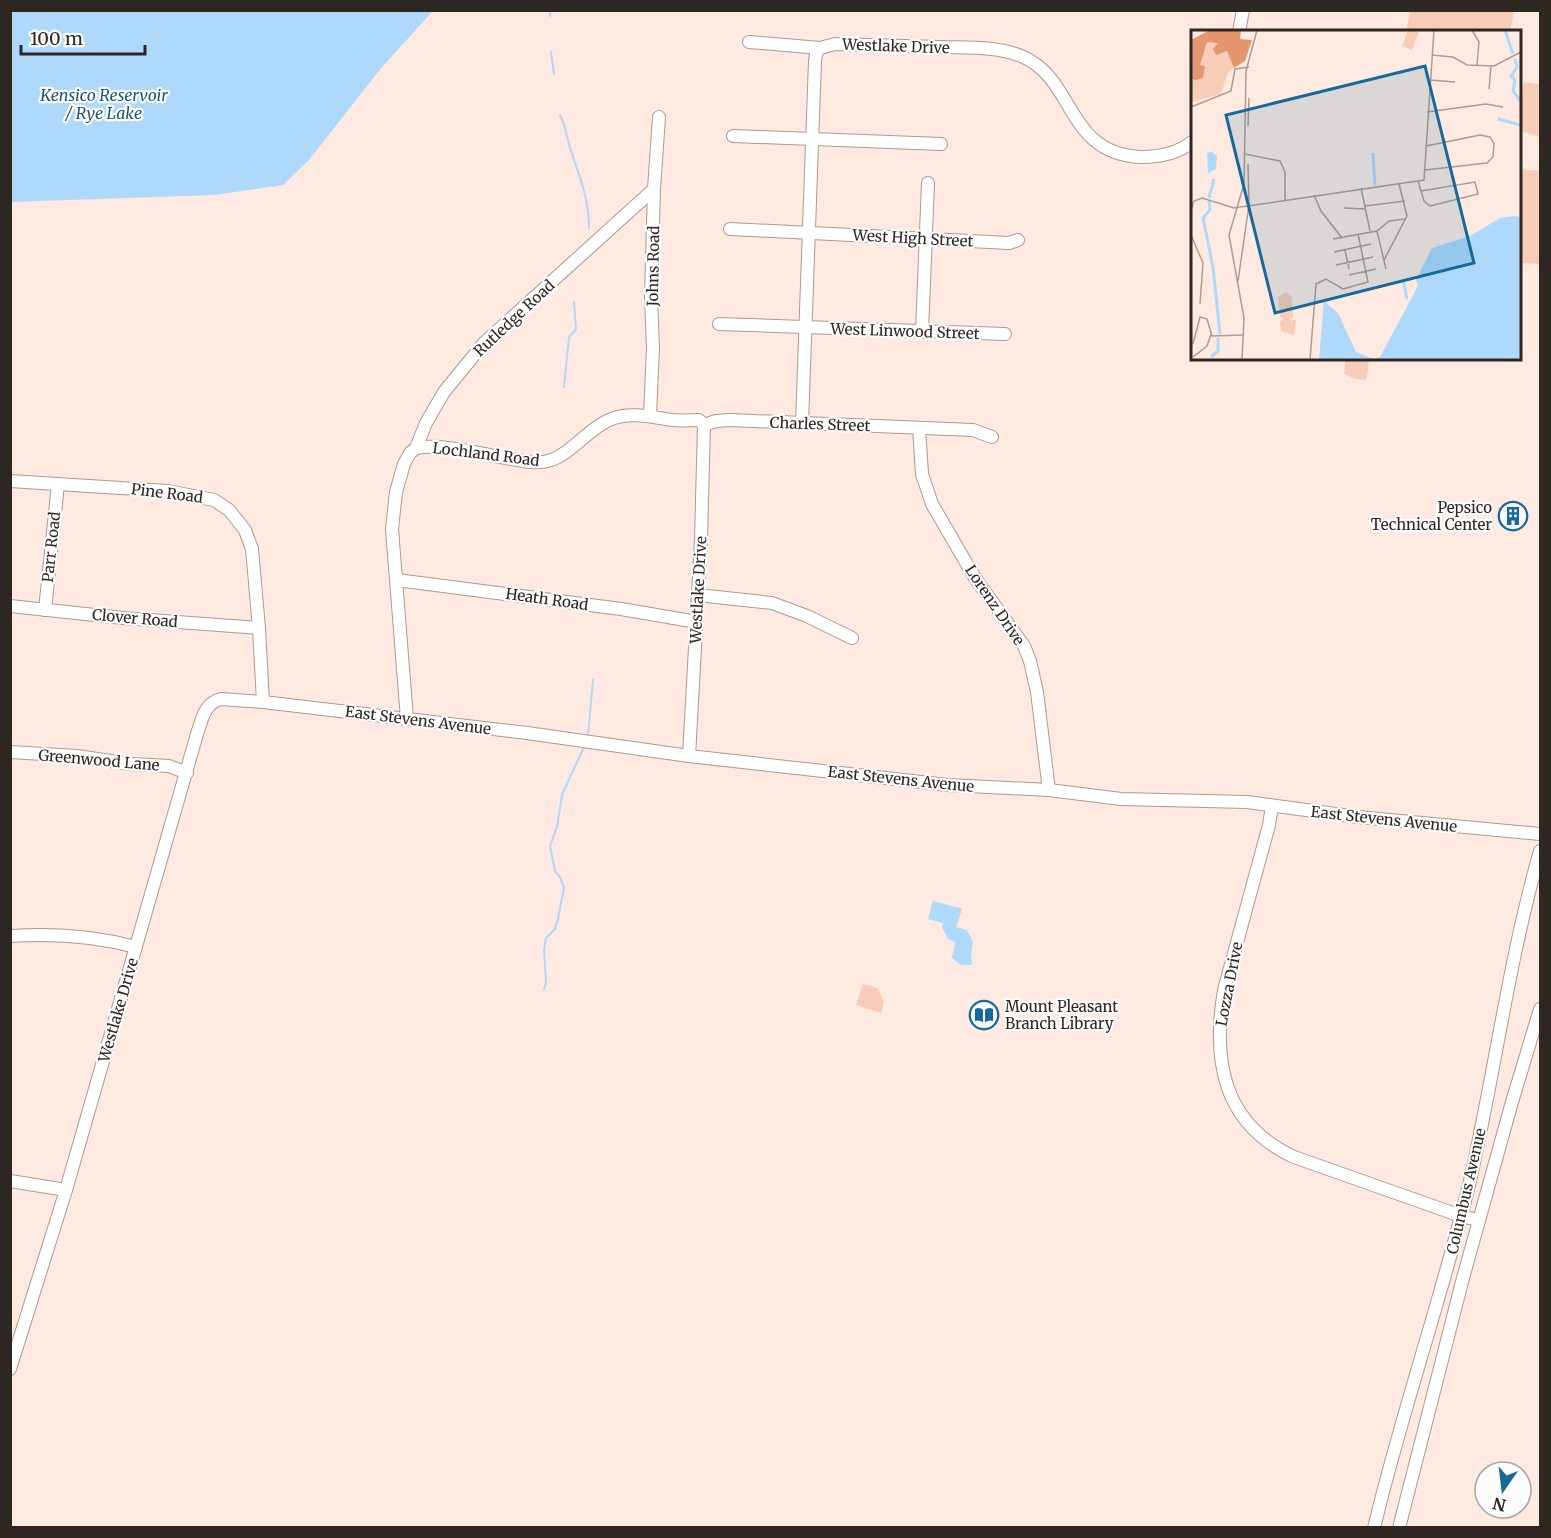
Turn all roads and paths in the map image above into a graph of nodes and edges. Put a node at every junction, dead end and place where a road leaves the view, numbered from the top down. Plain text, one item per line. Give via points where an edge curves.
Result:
1 (1243, 10) edge
2 (1239, 30) edge
3 (749, 42) dead end
4 (820, 48) junction
5 (659, 117) dead end
6 (733, 136) dead end
7 (812, 138) junction
8 (1191, 143) edge
9 (941, 144) dead end
10 (928, 183) dead end
11 (654, 189) junction
12 (730, 229) dead end
13 (808, 233) junction
14 (926, 237) junction
15 (1018, 240) dead end
16 (719, 324) dead end
17 (805, 328) junction
18 (922, 332) junction
19 (1005, 334) dead end
20 (650, 415) junction
21 (802, 423) junction
22 (705, 425) junction
23 (919, 428) junction
24 (992, 437) dead end
25 (416, 448) junction
26 (10, 481) edge
27 (58, 484) junction
28 (397, 580) junction
29 (698, 595) junction
30 (10, 606) edge
31 (45, 610) junction
32 (697, 622) junction
33 (260, 628) junction
34 (852, 638) dead end
35 (263, 702) junction
36 (407, 719) junction
37 (10, 752) edge
38 (689, 756) junction
39 (187, 773) junction
40 (1049, 790) junction
41 (1272, 806) junction
42 (1540, 834) edge
43 (1540, 851) edge
44 (10, 936) edge
45 (136, 946) junction
46 (1540, 1009) edge
47 (10, 1181) edge
48 (66, 1190) junction
49 (1461, 1216) junction
50 (1479, 1220) junction
51 (10, 1369) edge
52 (1374, 1527) edge
53 (1399, 1527) edge

1 - 2 street
3 - 4 street
4 - 7 street, Westlake Drive via 814,61
4 - 8 street, Westlake Drive via 835,44 1009,52 1040,68 1057,87 1082,129 1111,151 1137,157 1156,156 1176,152
5 - 11 street, Johns Road
6 - 7 street
7 - 9 street
7 - 13 street, Westlake Drive
10 - 14 street
11 - 20 street, Johns Road
11 - 25 street, Rutledge Road via 484,343 444,392
12 - 13 street, West High Street
13 - 14 street, West High Street
13 - 17 street, Westlake Drive
14 - 15 street, West High Street via 1009,243
14 - 18 street
16 - 17 street, West Linwood Street
17 - 18 street, West Linwood Street
17 - 21 street, Westlake Drive
18 - 19 street, West Linwood Street
20 - 22 street, Charles Street via 699,420
20 - 25 street, Lochland Road via 608,420 549,461 530,463 462,451
21 - 22 street, Charles Street via 730,420
21 - 23 street, Charles Street
22 - 29 street, Westlake Drive
23 - 24 street, Charles Street via 973,430
23 - 40 street, Lorenz Drive via 922,474 932,504 1030,661
25 - 28 street, Rutledge Road via 404,464 394,505
26 - 27 street, Pine Road
27 - 31 street, Parr Road
27 - 33 street, Pine Road via 168,491 214,500 229,510 245,530 252,549
28 - 32 street, Heath Road
28 - 36 street, Rutledge Road
29 - 32 street, Westlake Drive
29 - 34 street via 772,603
30 - 31 street, Clover Road
31 - 33 street, Clover Road
32 - 38 street, Westlake Drive
33 - 35 street, Pine Road
35 - 36 street, East Stevens Avenue
35 - 39 street, Westlake Drive via 221,699 210,703
36 - 38 street, East Stevens Avenue
37 - 39 street, Greenwood Lane via 169,766
38 - 40 street, East Stevens Avenue via 948,785
39 - 45 street, Westlake Drive
40 - 41 street, East Stevens Avenue via 1121,799
41 - 42 street, East Stevens Avenue
41 - 49 street, Lozza Drive via 1220,1016 1222,1071 1233,1099 1254,1130 1284,1152
43 - 49 street, Columbus Avenue via 1516,946
44 - 45 street via 77,936
45 - 48 street, Westlake Drive
46 - 50 street, Columbus Avenue
47 - 48 street
48 - 51 street, Westlake Drive
49 - 50 street, Lozza Drive
49 - 52 street, Columbus Avenue
50 - 53 street, Columbus Avenue

